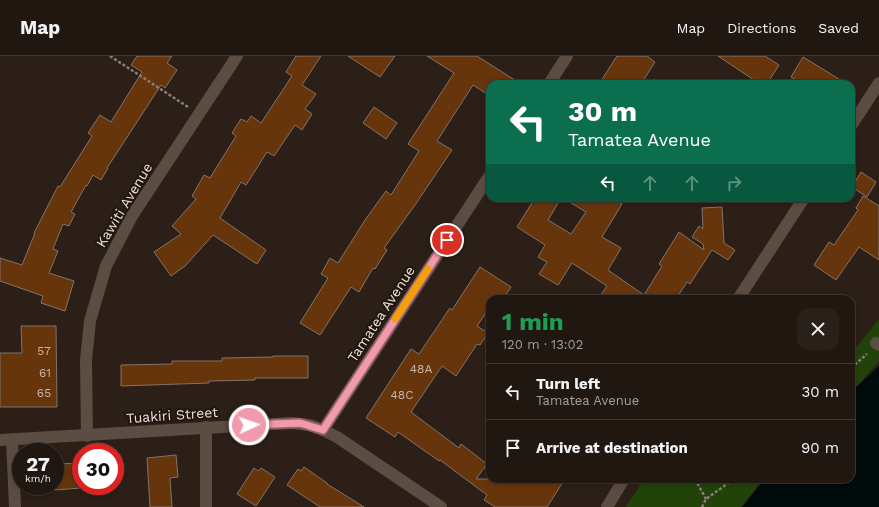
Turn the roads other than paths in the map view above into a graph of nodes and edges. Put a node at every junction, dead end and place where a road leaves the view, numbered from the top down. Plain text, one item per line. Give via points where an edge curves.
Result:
1 (237, 56) edge
2 (567, 56) edge
3 (552, 80) edge
4 (879, 83) edge
5 (855, 120) edge
6 (486, 181) edge
7 (801, 202) edge
8 (741, 295) edge
9 (206, 427) junction
10 (323, 430) junction
11 (86, 436) junction
12 (6, 440) edge
13 (622, 483) edge
14 (15, 507) edge
15 (206, 507) edge
16 (441, 507) edge
17 (607, 507) edge

1 - 11 street, Kawiti Avenue via 132,216 106,266 90,321 86,360
2 - 3 street
4 - 5 street
6 - 10 street, Tamatea Avenue
7 - 8 street
9 - 10 street, Tuakiri Street via 292,423
9 - 11 street, Tuakiri Street
9 - 15 street
10 - 16 street, Tuakiri Street via 352,446
11 - 12 street, Tuakiri Street
12 - 14 street
13 - 17 street

